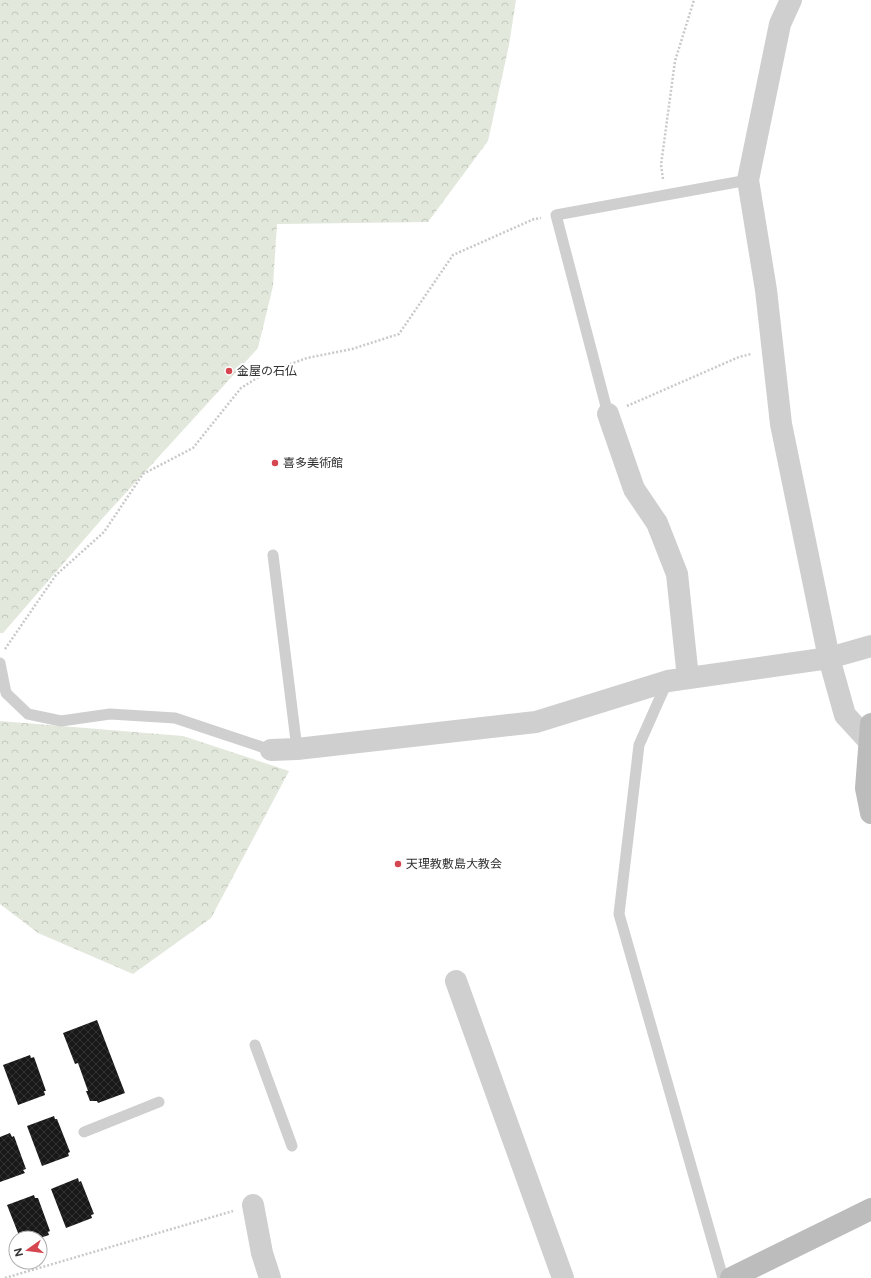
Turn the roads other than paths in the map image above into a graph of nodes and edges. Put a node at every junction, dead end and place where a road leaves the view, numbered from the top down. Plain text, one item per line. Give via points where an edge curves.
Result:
1 (791, 0) edge
2 (748, 180) junction
3 (608, 414) joint
4 (273, 555) dead end
5 (871, 646) edge
6 (829, 658) junction
7 (0, 663) edge
8 (678, 680) junction
9 (870, 732) edge
10 (297, 749) junction
11 (271, 750) joint
12 (871, 813) edge
13 (456, 981) dead end
14 (255, 1045) dead end
15 (159, 1102) dead end
16 (84, 1132) dead end
17 (292, 1146) dead end
18 (253, 1205) road end
19 (871, 1209) edge
20 (270, 1278) edge
21 (563, 1278) edge
22 (722, 1278) edge
23 (731, 1278) edge

1 - 2 street via 780,24
2 - 3 lane via 556,215
2 - 6 street via 766,290 781,424
3 - 8 street via 634,489 657,523 677,574
4 - 10 lane
5 - 6 street
6 - 8 street
6 - 9 street via 845,715
7 - 11 lane via 6,693 28,714 61,721 110,714 175,718
8 - 10 street via 536,722
8 - 22 lane via 640,745 619,914
9 - 12 street via 866,788
10 - 11 street
13 - 21 street
14 - 17 lane
15 - 16 lane
18 - 20 street via 262,1253
19 - 23 street

